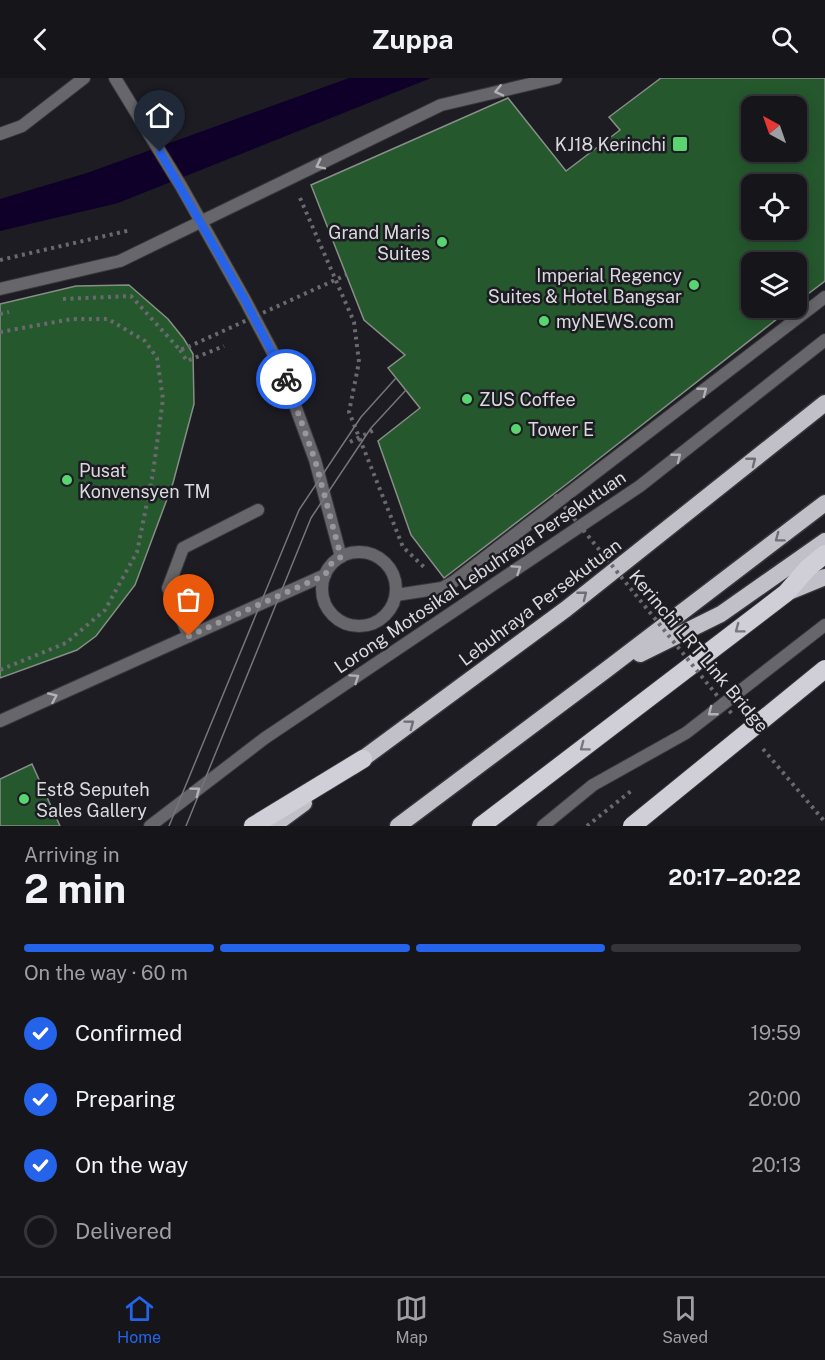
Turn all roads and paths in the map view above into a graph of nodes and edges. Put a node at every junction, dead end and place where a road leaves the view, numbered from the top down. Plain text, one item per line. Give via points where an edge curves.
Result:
1 (84, 78) edge
2 (115, 78) edge
3 (556, 78) edge
4 (0, 134) edge
5 (311, 169) junction
6 (201, 221) junction
7 (137, 228) dead end
8 (0, 260) edge
9 (346, 275) dead end
10 (0, 290) edge
11 (825, 297) edge
12 (54, 301) dead end
13 (11, 312) dead end
14 (0, 314) edge
15 (0, 332) edge
16 (825, 340) edge
17 (224, 346) dead end
18 (180, 350) junction
19 (825, 403) edge
20 (376, 429) dead end
21 (358, 438) junction
22 (350, 442) dead end
23 (555, 495) dead end
24 (825, 503) edge
25 (258, 510) dead end
26 (825, 541) edge
27 (825, 554) edge
28 (341, 557) junction
29 (325, 575) junction
30 (433, 576) dead end
31 (825, 577) edge
32 (786, 593) junction
33 (396, 595) junction
34 (825, 625) edge
35 (189, 636) junction
36 (825, 669) edge
37 (0, 670) edge
38 (606, 670) junction
39 (0, 721) edge
40 (739, 722) dead end
41 (763, 749) dead end
42 (363, 759) junction
43 (825, 822) edge
44 (150, 826) edge
45 (253, 826) edge
46 (273, 826) edge
47 (398, 826) edge
48 (481, 826) edge
49 (543, 826) edge
50 (632, 826) edge

1 - 4 street via 22,126
2 - 6 street
3 -> 5 street via 441,105
5 - 6 street
5 - 21 path via 310,179 298,193 354,322 359,362 349,412
6 - 10 street via 120,261
6 - 28 street via 282,370 315,460
7 - 8 path
9 - 18 path, bridge
33 -> 11 street via 442,588 453,582 672,409
12 - 18 path via 131,296
13 - 14 path
15 - 37 path via 72,319 108,319 145,341 157,358 163,399 137,552 105,610 66,643
44 -> 16 street, Lorong Motosikal Lebuhraya Persekutuan via 265,738 640,486
17 - 18 path via 187,361
42 -> 19 highway, Lebuhraya Persekutuan via 566,609
20 - 21 path
21 - 22 path
21 - 30 path via 403,547
23 - 40 path, Kerinchi LRT Link Bridge, bridge
24 -> 38 highway
25 - 35 street via 183,548 168,588
26 - 38 highway via 722,614
27 - 32 highway
28 - 29 street
28 - 33 street via 352,552 376,555 392,572
29 - 33 street via 322,587 326,605 338,619 349,624 373,623 392,607
29 - 35 street
31 - 32 highway
32 -> 48 highway
34 -> 49 street via 686,733 593,785
39 -> 35 street
36 - 50 highway, bridge
38 - 47 highway
41 - 43 path, Kerinchi LRT Link Bridge, bridge
42 - 45 highway
42 - 46 highway, Lebuhraya Persekutuan

